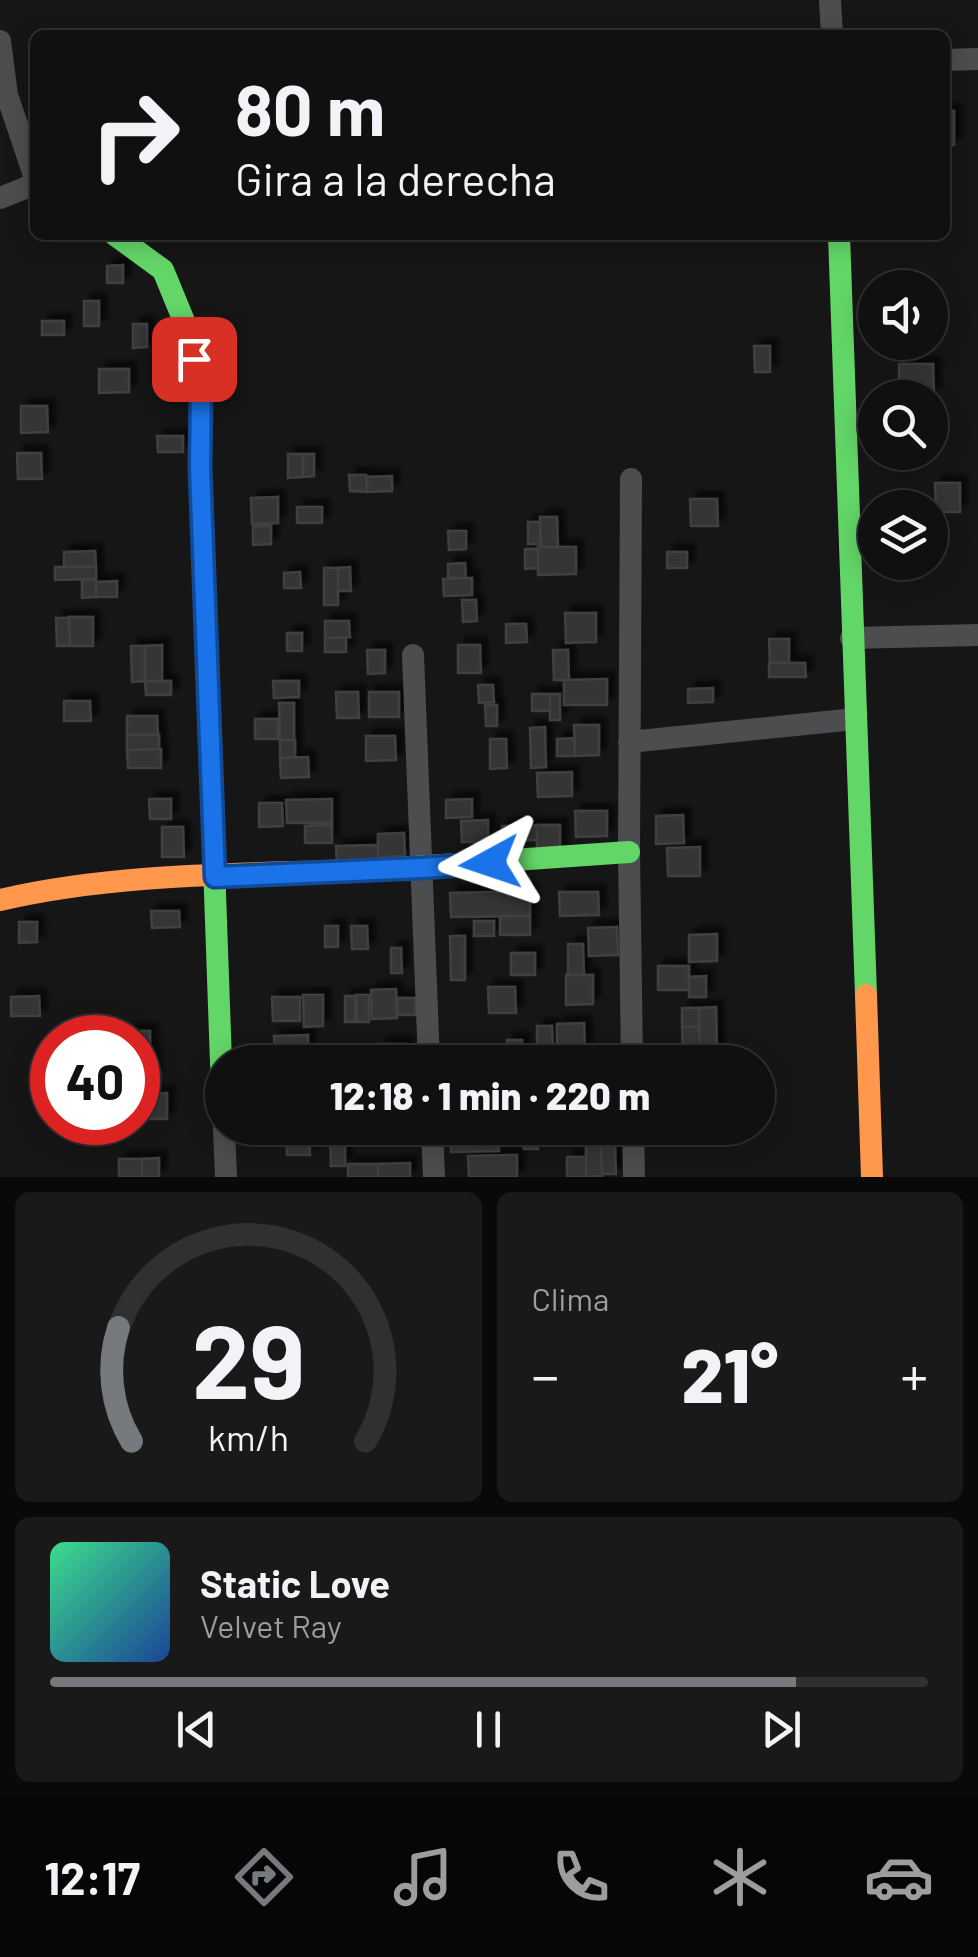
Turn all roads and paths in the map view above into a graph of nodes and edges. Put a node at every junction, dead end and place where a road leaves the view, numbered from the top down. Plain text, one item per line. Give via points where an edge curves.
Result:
1 (830, 0) edge
2 (832, 30) edge
3 (0, 41) edge
4 (978, 59) edge
5 (950, 60) edge
6 (3, 95) edge
7 (30, 168) edge
8 (30, 183) edge
9 (0, 198) edge
10 (122, 240) edge
11 (839, 240) edge
12 (631, 479) dead end
13 (978, 635) edge
14 (851, 638) junction
15 (413, 655) dead end
16 (855, 719) junction
17 (629, 742) junction
18 (628, 852) junction
19 (421, 868) junction
20 (215, 877) junction
21 (0, 900) edge
22 (220, 1045) edge
23 (429, 1045) edge
24 (632, 1045) edge
25 (225, 1145) edge
26 (433, 1145) edge
27 (633, 1145) edge
28 (226, 1177) edge
29 (434, 1177) edge
30 (634, 1177) edge
31 (872, 1177) edge

1 - 2 street
3 - 6 street
4 - 5 street
6 - 7 street
8 - 9 street
10 - 20 street via 164,270 201,392
11 - 14 street
12 - 17 street
13 - 14 street
14 - 16 street
15 - 19 street
16 - 17 street
16 - 31 street
17 - 18 street
18 - 19 street
18 - 24 street
19 - 20 street
19 - 23 street
20 - 21 street via 70,886
20 - 22 street
25 - 28 street
26 - 29 street
27 - 30 street

